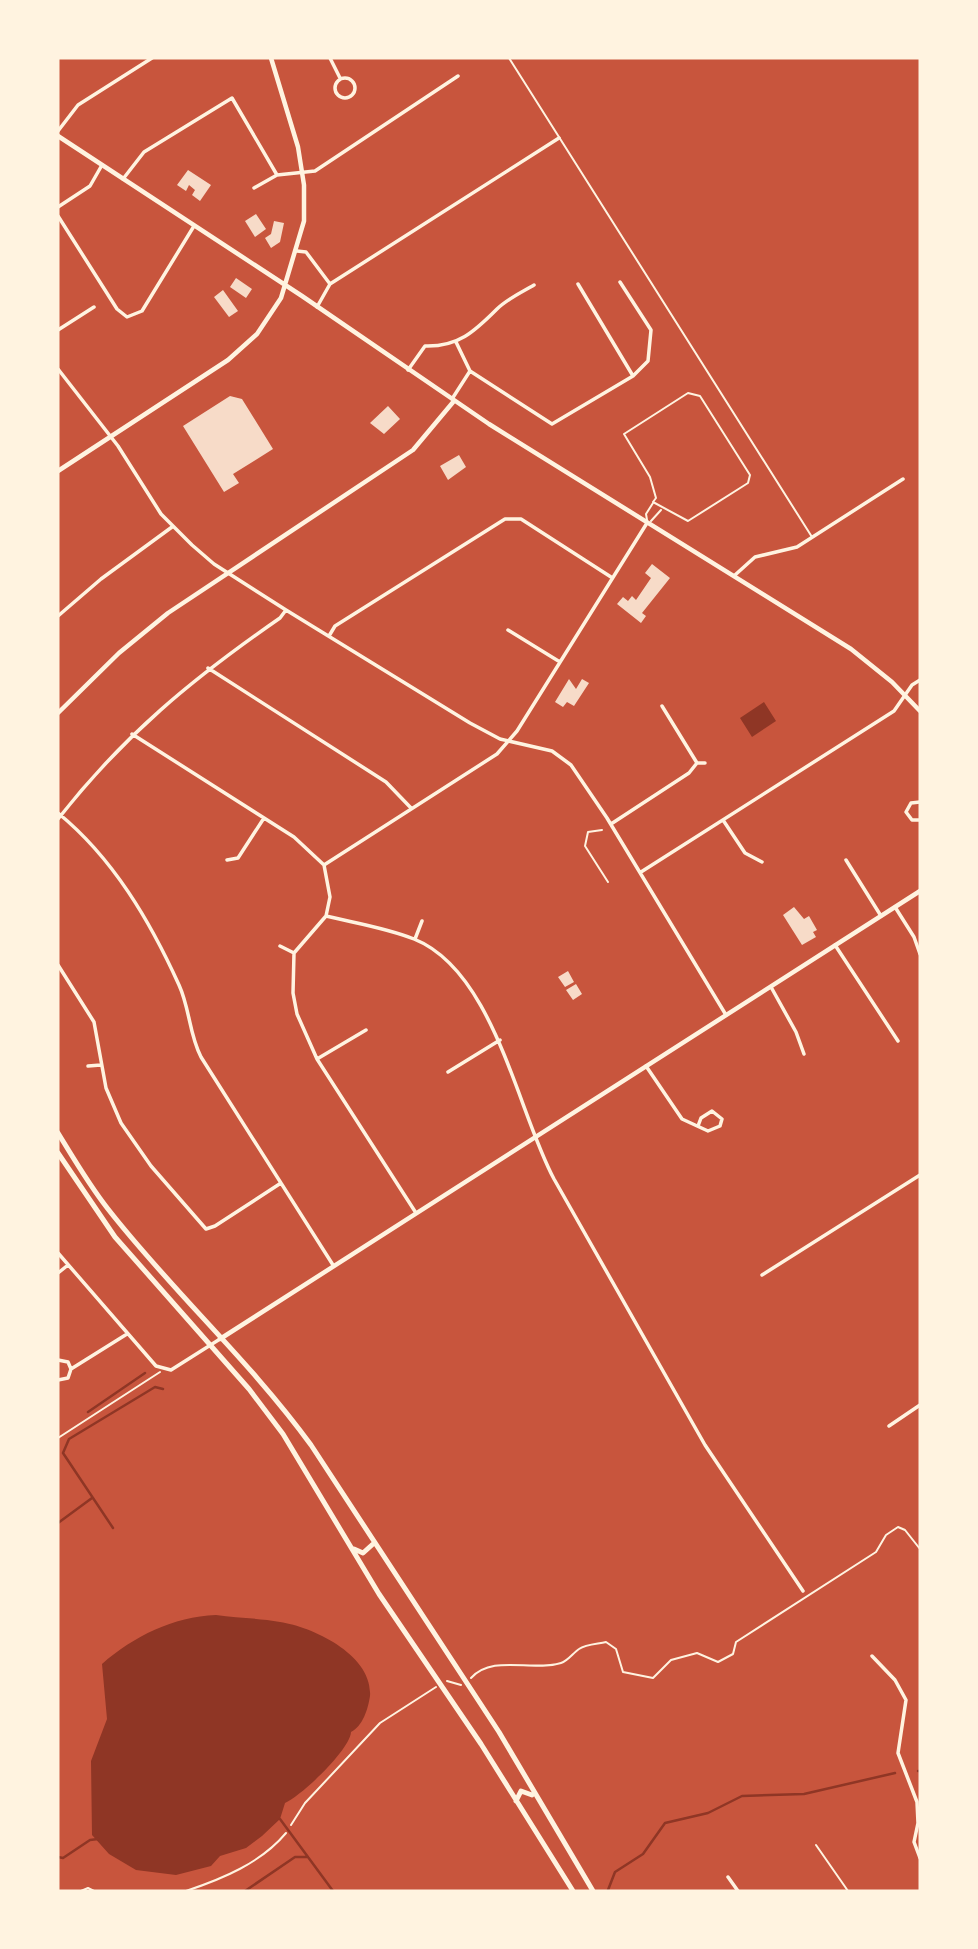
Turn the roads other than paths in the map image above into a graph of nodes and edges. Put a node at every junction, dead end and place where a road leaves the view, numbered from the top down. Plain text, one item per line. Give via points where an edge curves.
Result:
1 (152, 58) edge
2 (271, 58) edge
3 (330, 58) edge
4 (509, 58) edge
5 (458, 76) dead end
6 (340, 79) junction
7 (58, 133) edge
8 (559, 138) junction
9 (102, 164) junction
10 (302, 171) junction
11 (277, 175) junction
12 (123, 179) junction
13 (254, 188) dead end
14 (58, 207) edge
15 (58, 216) edge
16 (194, 226) junction
17 (296, 251) junction
18 (620, 282) dead end
19 (330, 284) junction
20 (578, 284) dead end
21 (534, 285) dead end
22 (285, 286) junction
23 (94, 307) dead end
24 (317, 307) junction
25 (58, 330) edge
26 (456, 342) junction
27 (58, 369) edge
28 (408, 370) junction
29 (470, 371) junction
30 (633, 376) junction
31 (453, 400) junction
32 (111, 437) junction
33 (58, 471) edge
34 (903, 479) dead end
35 (653, 502) junction
36 (662, 508) junction
37 (647, 523) junction
38 (172, 527) junction
39 (812, 538) junction
40 (227, 571) junction
41 (735, 575) junction
42 (611, 577) junction
43 (286, 610) junction
44 (58, 616) edge
45 (508, 630) dead end
46 (329, 636) junction
47 (560, 663) junction
48 (208, 668) junction
49 (920, 680) edge
50 (905, 695) junction
51 (662, 706) dead end
52 (920, 711) edge
53 (58, 713) edge
54 (132, 734) junction
55 (509, 740) junction
56 (697, 763) junction
57 (705, 763) dead end
58 (920, 802) edge
59 (411, 808) junction
60 (59, 816) edge
61 (264, 818) junction
62 (723, 820) junction
63 (920, 820) edge
64 (611, 824) junction
65 (601, 830) dead end
66 (227, 860) dead end
67 (846, 860) dead end
68 (762, 862) dead end
69 (324, 865) junction
70 (641, 872) junction
71 (608, 882) dead end
72 (920, 891) edge
73 (894, 907) junction
74 (326, 916) junction
75 (881, 916) junction
76 (422, 920) dead end
77 (415, 939) junction
78 (835, 945) junction
79 (280, 946) dead end
80 (294, 953) junction
81 (920, 954) edge
82 (58, 965) edge
83 (770, 987) junction
84 (726, 1014) junction
85 (366, 1030) dead end
86 (500, 1040) junction
87 (898, 1041) dead end
88 (804, 1054) dead end
89 (317, 1059) junction
90 (101, 1065) junction
91 (88, 1066) dead end
92 (646, 1066) junction
93 (448, 1072) dead end
94 (698, 1126) junction
95 (58, 1133) edge
96 (533, 1138) junction
97 (58, 1153) edge
98 (920, 1175) edge
99 (281, 1183) junction
100 (416, 1213) junction
101 (206, 1229) junction
102 (205, 1235) dead end
103 (58, 1252) edge
104 (68, 1265) junction
105 (334, 1265) junction
106 (58, 1273) edge
107 (762, 1275) dead end
108 (127, 1334) junction
109 (220, 1339) junction
110 (210, 1345) junction
111 (58, 1360) edge
112 (71, 1368) junction
113 (58, 1380) edge
114 (920, 1405) edge
115 (889, 1426) dead end
116 (346, 1539) junction
117 (373, 1544) junction
118 (803, 1591) dead end
119 (872, 1656) dead end
120 (537, 1799) junction
121 (516, 1801) junction
122 (816, 1844) dead end
123 (920, 1858) edge
124 (729, 1877) dead end
125 (573, 1891) edge
126 (593, 1891) edge
127 (738, 1891) edge
128 (848, 1891) edge

1 - 7 street via 78,105
2 - 10 street
3 - 6 street
4 - 8 lane
5 - 10 street via 315,171
6 - 6 street via 335,91 342,98 349,97 355,85 347,78
7 - 9 street
8 - 19 street
8 - 39 lane
9 - 12 street
9 - 14 street via 90,186
10 - 11 street
10 - 17 street via 304,221
11 - 12 street via 232,98 144,152
11 - 13 street
12 - 16 street
15 - 16 street via 117,309 133,316 142,311
16 - 22 street
17 - 19 street via 306,253
17 - 22 street
18 - 30 street via 651,330 648,361
19 - 24 street
20 - 30 street
21 - 26 street
22 - 24 street
22 - 32 street via 271,315 243,347
23 - 25 street
24 - 28 street
26 - 28 street via 425,346
26 - 29 street
27 - 32 street
28 - 31 street
29 - 30 street via 552,424
29 - 31 street
31 - 37 street
31 - 40 street via 428,435 399,461
32 - 33 street
32 - 38 street
34 - 39 street
35 - 36 lane
35 - 36 lane via 650,477 624,434 688,393 700,396 750,475 748,483 688,521
35 - 37 lane
36 - 37 lane
37 - 41 street
37 - 42 street
38 - 40 street
38 - 44 street
39 - 41 street via 797,547 755,557
40 - 43 street
40 - 53 street via 143,633
41 - 50 street via 847,646
42 - 46 street via 513,518 496,523 335,626
42 - 47 street
43 - 46 street
43 - 48 street
45 - 47 street
46 - 55 street via 470,723
47 - 55 street
48 - 54 street
48 - 59 street via 386,782
49 - 50 street
50 - 52 street
50 - 62 street via 894,711
51 - 56 street
54 - 60 street
54 - 61 street
55 - 59 street via 497,754
55 - 64 street via 541,747 565,759
56 - 57 street
56 - 64 street via 689,774
58 - 63 street via 911,803 906,812 912,820
59 - 69 street
60 - 99 street via 113,868 136,905 179,985 195,1046
61 - 66 street via 238,858
61 - 69 street via 294,837
62 - 68 street via 745,853
62 - 70 street
64 - 70 street
65 - 71 lane via 588,832 585,846
67 - 75 street
69 - 74 street via 329,888
70 - 84 street
72 - 73 street
73 - 75 street
73 - 81 street
74 - 77 street
74 - 80 street
75 - 78 street
76 - 77 street
77 - 86 street via 456,970
78 - 83 street
78 - 87 street
79 - 80 street
80 - 89 street via 293,993
82 - 90 street via 94,1022
83 - 84 street
83 - 88 street
84 - 92 street
85 - 89 street
86 - 93 street
86 - 96 street
89 - 100 street
90 - 91 street
90 - 101 street via 106,1088 127,1133
92 - 94 street via 682,1119
92 - 96 street
94 - 94 street via 714,1130 722,1119 712,1111
95 - 109 main road via 108,1210
96 - 100 street
96 - 118 street via 705,1445
97 - 110 main road via 115,1237
98 - 107 street
99 - 101 street
99 - 105 street
100 - 105 street
101 - 102 street
103 - 104 street
104 - 106 street
104 - 108 street
105 - 109 street
108 - 110 street via 163,1370 171,1370
108 - 112 street
109 - 110 street
109 - 117 main road via 297,1425
110 - 116 main road via 283,1434
111 - 112 street via 65,1360
112 - 113 street via 68,1378
114 - 115 street
116 - 117 main road via 358,1552 368,1552
116 - 121 main road
117 - 120 main road via 477,1698
119 - 123 street via 895,1680 906,1700 898,1753 917,1802 914,1842
120 - 121 main road via 523,1790
120 - 126 main road
121 - 125 main road
122 - 128 lane
124 - 127 street

